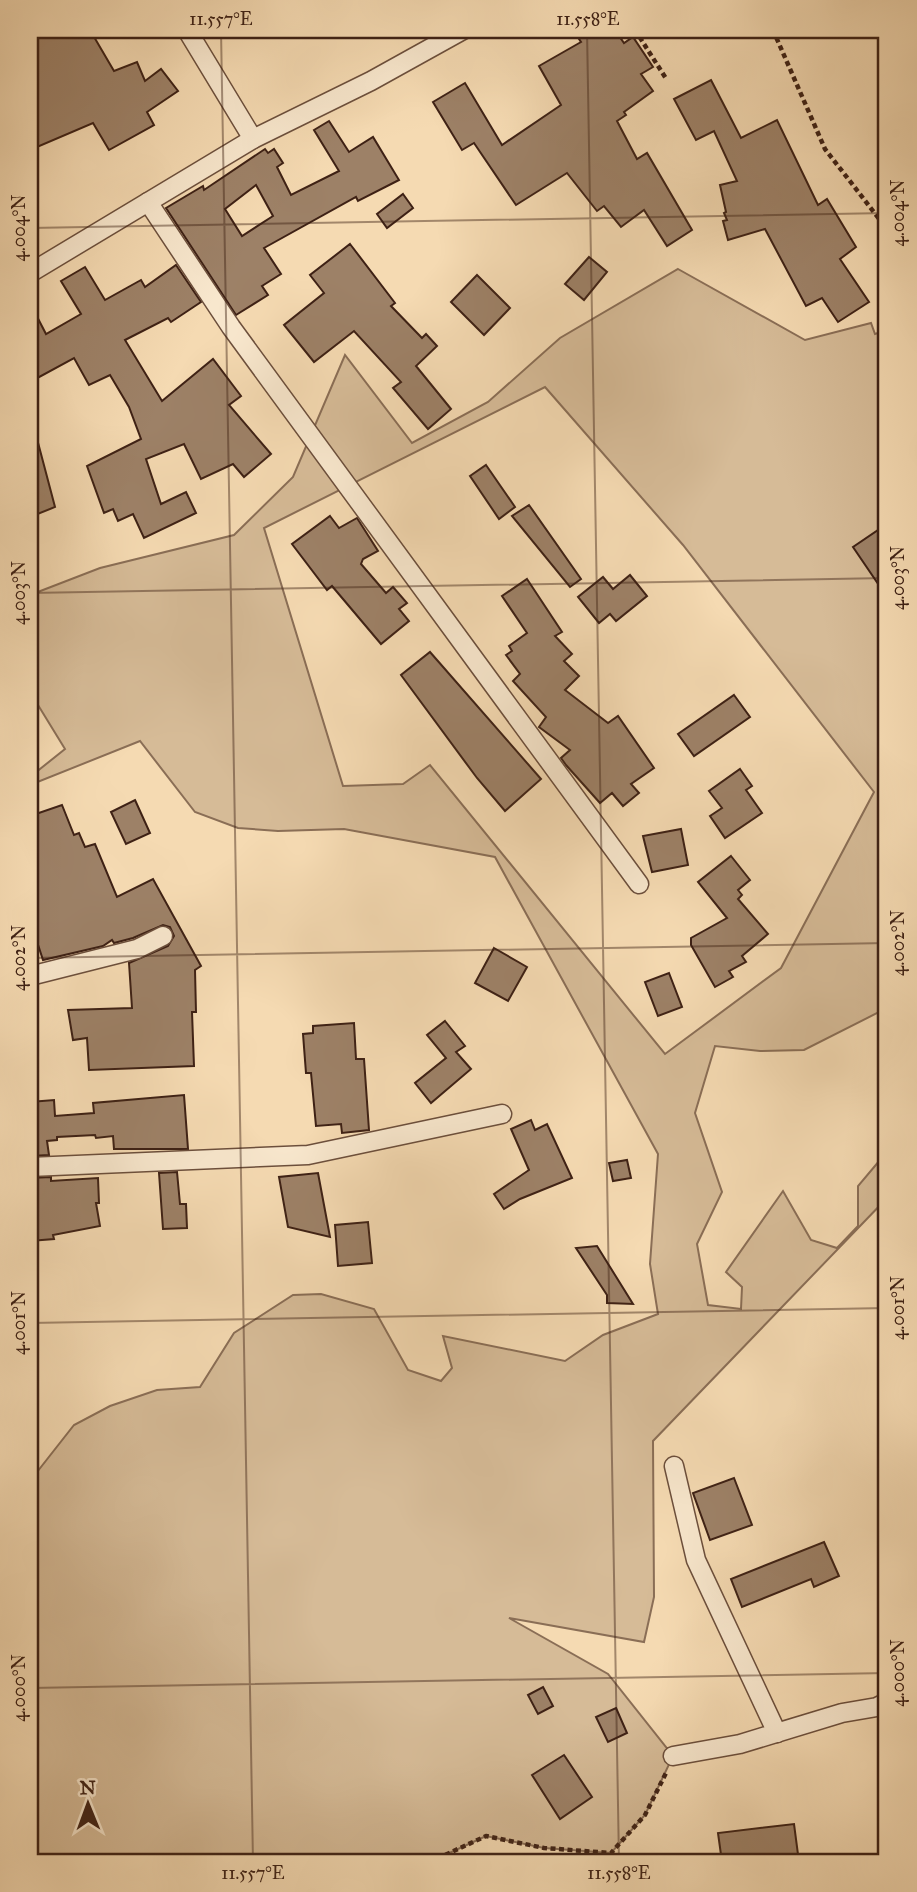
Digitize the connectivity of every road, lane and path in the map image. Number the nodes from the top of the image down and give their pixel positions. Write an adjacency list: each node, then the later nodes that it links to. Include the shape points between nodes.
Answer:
1 (187, 30): 6 (street)
2 (463, 30): 6 (street)
3 (635, 30): 5 (path)
4 (773, 30): 8 (path, via 825,149)
5 (667, 80)
6 (253, 139): 7 (street)
7 (148, 202): 9 (street); 10 (street, via 239,338)
8 (887, 229)
9 (30, 273)
10 (639, 884)
11 (163, 936): 12 (street, via 138,949)
12 (30, 976)
13 (502, 1114): 14 (street, via 308,1155)
14 (30, 1167)
15 (674, 1466): 17 (street, via 696,1560)
16 (887, 1702): 17 (street)
17 (776, 1733): 18 (street)
18 (673, 1756): 19 (path, via 645,1815 611,1853 544,1849 486,1836)
19 (430, 1862)

